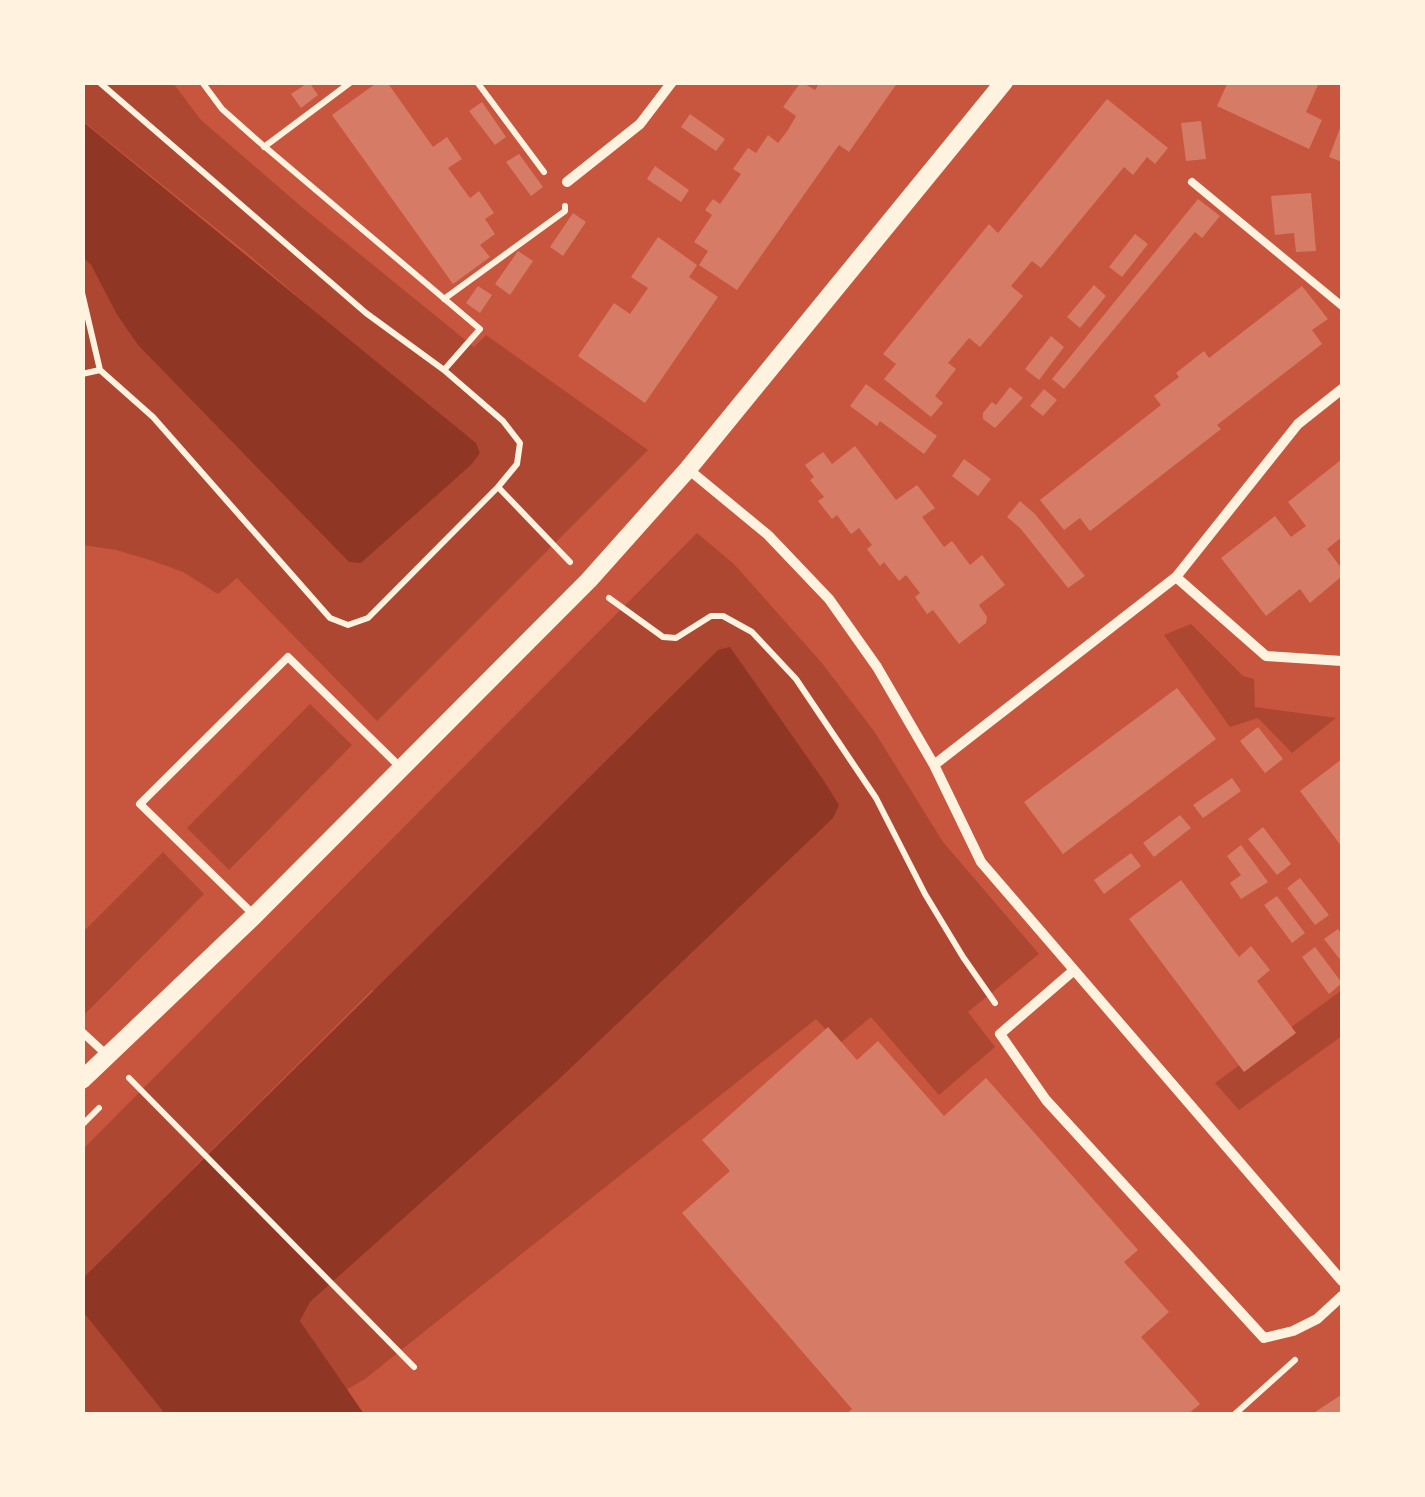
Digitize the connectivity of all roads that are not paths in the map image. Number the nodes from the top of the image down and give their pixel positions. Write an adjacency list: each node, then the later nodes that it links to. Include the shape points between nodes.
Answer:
1 (672, 82): 4 (street, via 640,124)
2 (1004, 82): 7 (street)
3 (1192, 182): 5 (lane)
4 (562, 185)
5 (1342, 306)
6 (1342, 389): 8 (street, via 1298,424)
7 (688, 469): 10 (street, via 804,570 855,634); 11 (street)
8 (1176, 577): 9 (street, via 1266,656); 10 (street)
9 (1342, 660)
10 (934, 764): 13 (street, via 981,862)
11 (401, 768): 12 (street); 12 (lane, via 288,657 140,804)
12 (254, 916): 15 (street)
13 (1072, 971): 17 (street); 18 (street, via 1000,1034 1046,1100 1264,1338 1317,1319)
14 (82, 1032): 15 (lane)
15 (108, 1056): 16 (street)
16 (82, 1080)
17 (1342, 1281)
18 (1342, 1296)

